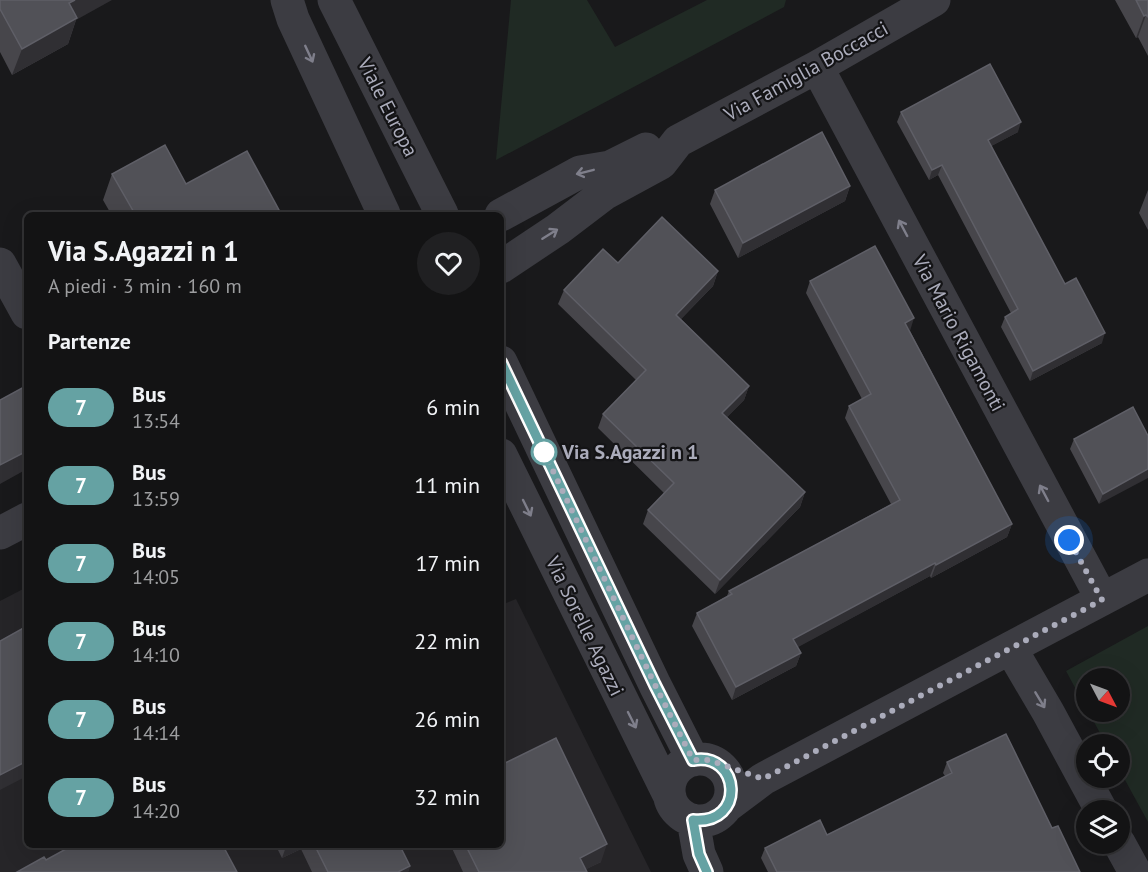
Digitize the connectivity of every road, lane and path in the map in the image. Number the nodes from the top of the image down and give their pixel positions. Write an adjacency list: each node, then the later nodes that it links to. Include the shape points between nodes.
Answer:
1 (287, 0): 6 (street, one-way to 6)
2 (334, 0): 7 (street, Viale Europa)
3 (934, 0): 4 (street, Via Famiglia Boccacci)
4 (817, 66): 5 (street, Via Famiglia Boccacci); 17 (street, Via Mario Rigamonti, one-way to 4)
5 (678, 141): 8 (street, Via Famiglia Boccacci, one-way to 8, via 662,141 610,167 580,172); 10 (street, Via Famiglia Boccacci, one-way to 5, via 604,194 661,163)
6 (383, 212)
7 (441, 212)
8 (504, 213)
9 (0, 264): 11 (street)
10 (504, 265)
11 (24, 308)
12 (504, 368): 19 (street, Via Sorelle Agazzi, via 649,674)
13 (504, 461): 21 (street, Via Sorelle Agazzi, one-way to 21)
14 (24, 521): 15 (street)
15 (0, 533)
16 (1148, 575): 17 (street)
17 (1102, 600): 18 (street)
18 (1011, 649): 20 (street); 22 (street, one-way to 22)
19 (703, 761): 20 (street); 21 (street, via 685,763 675,773 669,787); 23 (street, via 723,769 730,781)
20 (763, 779): 23 (street)
21 (670, 797): 24 (street, via 680,813)
22 (1096, 800)
23 (727, 806): 24 (street, via 712,819)
24 (693, 820): 26 (street, via 699,854)
25 (1125, 854): 27 (street)
26 (707, 872)
27 (1134, 872)

